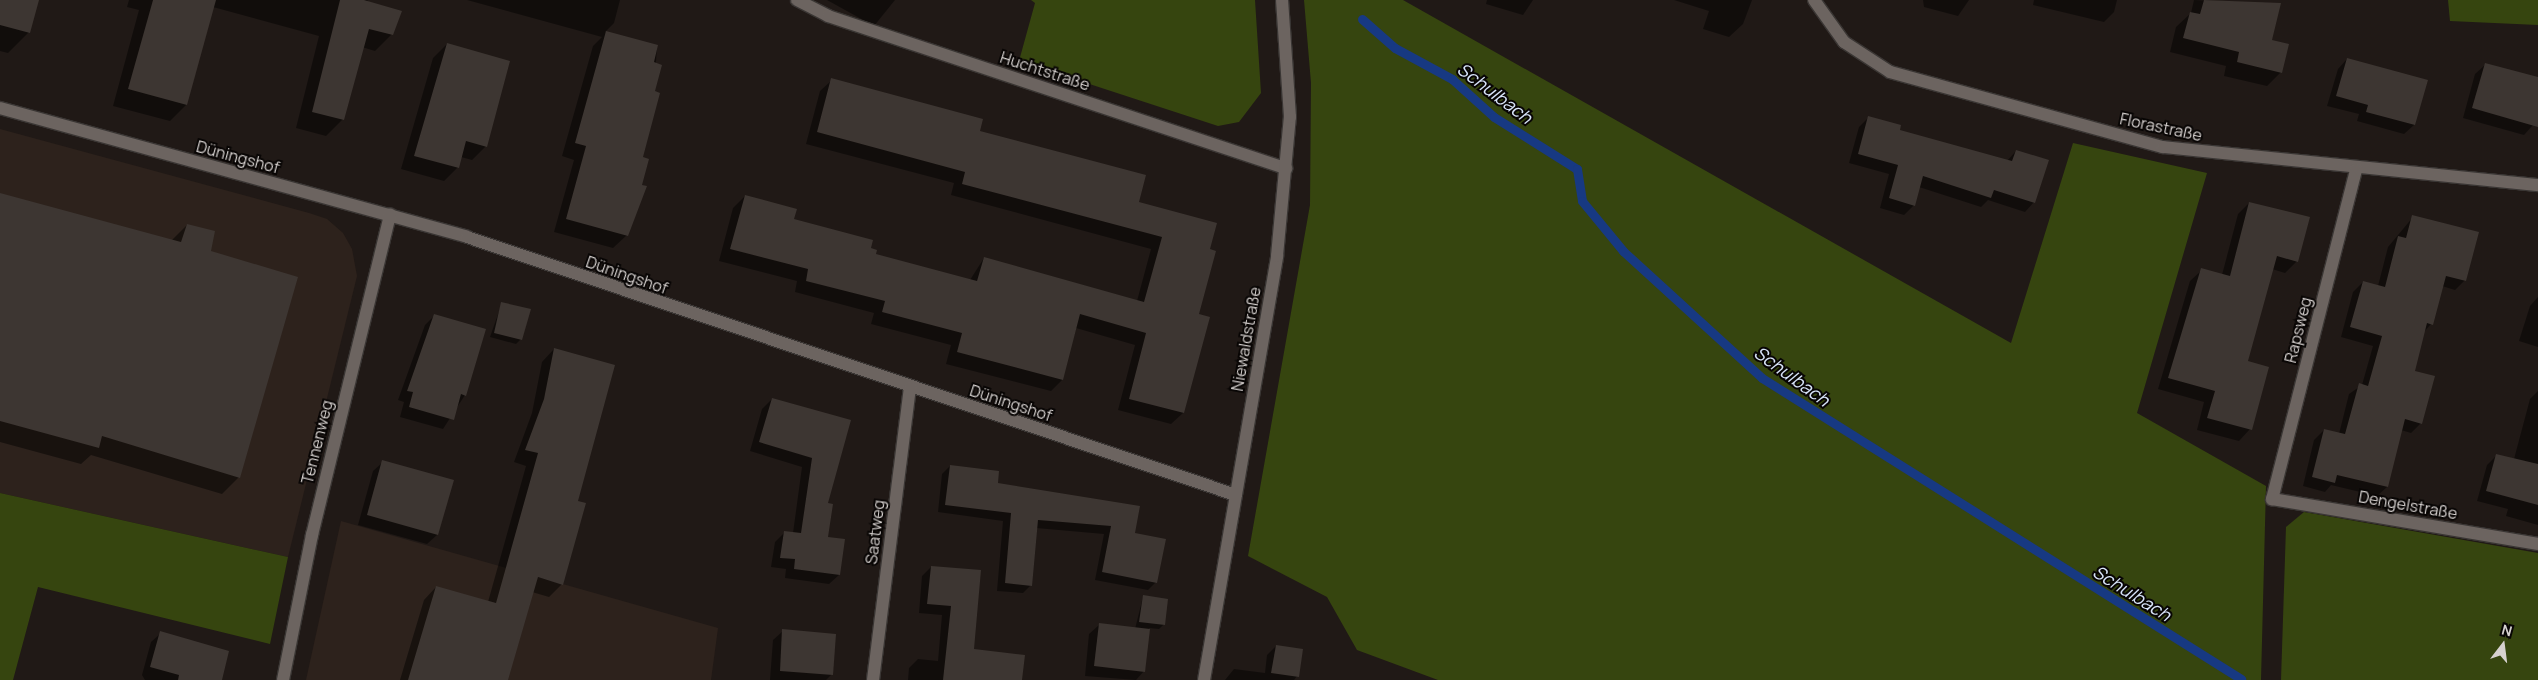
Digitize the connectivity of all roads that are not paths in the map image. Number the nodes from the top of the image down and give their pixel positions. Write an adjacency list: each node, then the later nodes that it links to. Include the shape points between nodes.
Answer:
1 (797, 0): 5 (street, Huchtstraße, via 828,16)
2 (1282, 0): 5 (street, Niewaldstraße, via 1289,72)
3 (1814, 0): 6 (street, Florastraße, via 1844,42 1890,72 2163,147)
4 (0, 108): 8 (street, Düningshof)
5 (1286, 168): 10 (street, Niewaldstraße, via 1277,256)
6 (2356, 170): 7 (street, Florastraße); 11 (street, Rapsweg)
7 (2538, 186)
8 (390, 214): 9 (street, Düningshof); 13 (street, Tennenweg, via 312,535)
9 (910, 387): 10 (street, Düningshof); 14 (street, Saatweg)
10 (1236, 495): 15 (street, Niewaldstraße)
11 (2272, 499): 12 (street, Dengelstraße)
12 (2538, 544)
13 (283, 680)
14 (872, 680)
15 (1204, 680)

